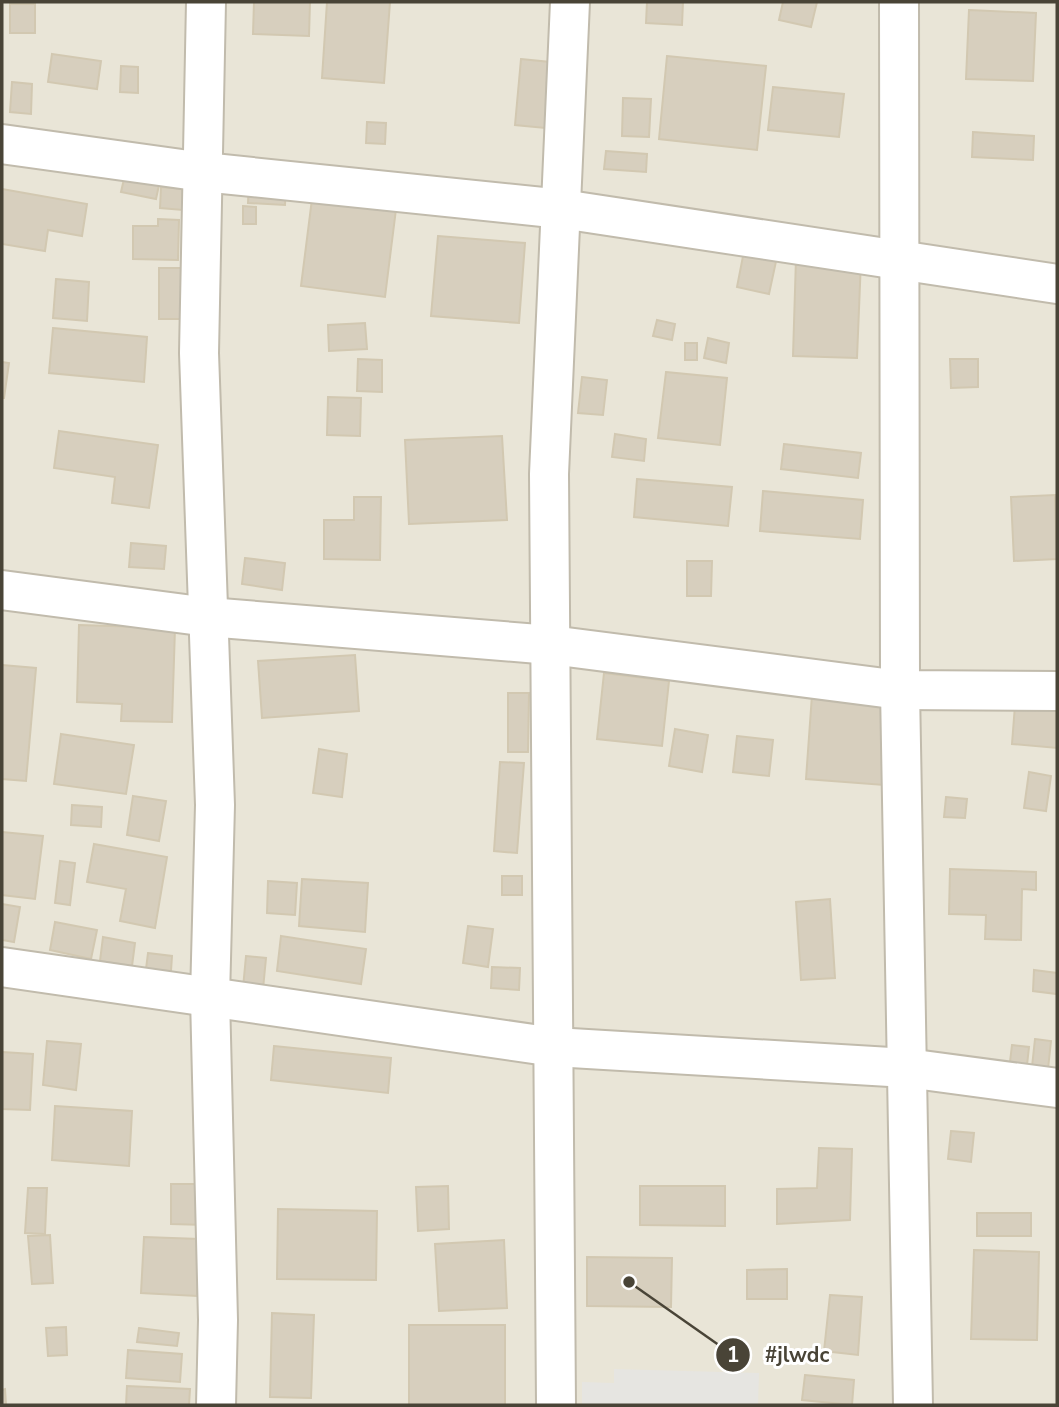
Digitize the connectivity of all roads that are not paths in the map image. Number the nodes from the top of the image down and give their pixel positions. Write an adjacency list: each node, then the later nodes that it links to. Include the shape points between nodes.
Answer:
1 (206, 2): 5 (street)
2 (570, 2): 6 (street)
3 (899, 2): 7 (street)
4 (2, 144): 5 (street)
5 (202, 172): 6 (street); 10 (street, via 200,353)
6 (562, 209): 7 (street); 11 (street, via 549,474)
7 (900, 259): 8 (street); 12 (street)
8 (1057, 284)
9 (2, 590): 10 (street)
10 (208, 617): 11 (street); 15 (street, via 215,805)
11 (551, 645): 12 (street); 16 (street)
12 (901, 690): 13 (street); 17 (street)
13 (1057, 691)
14 (2, 967): 15 (street)
15 (210, 997): 16 (street); 19 (street)
16 (554, 1047): 17 (street); 20 (street)
17 (907, 1068): 18 (street); 21 (street)
18 (1057, 1088)
19 (216, 1405)
20 (556, 1405)
21 (913, 1405)

